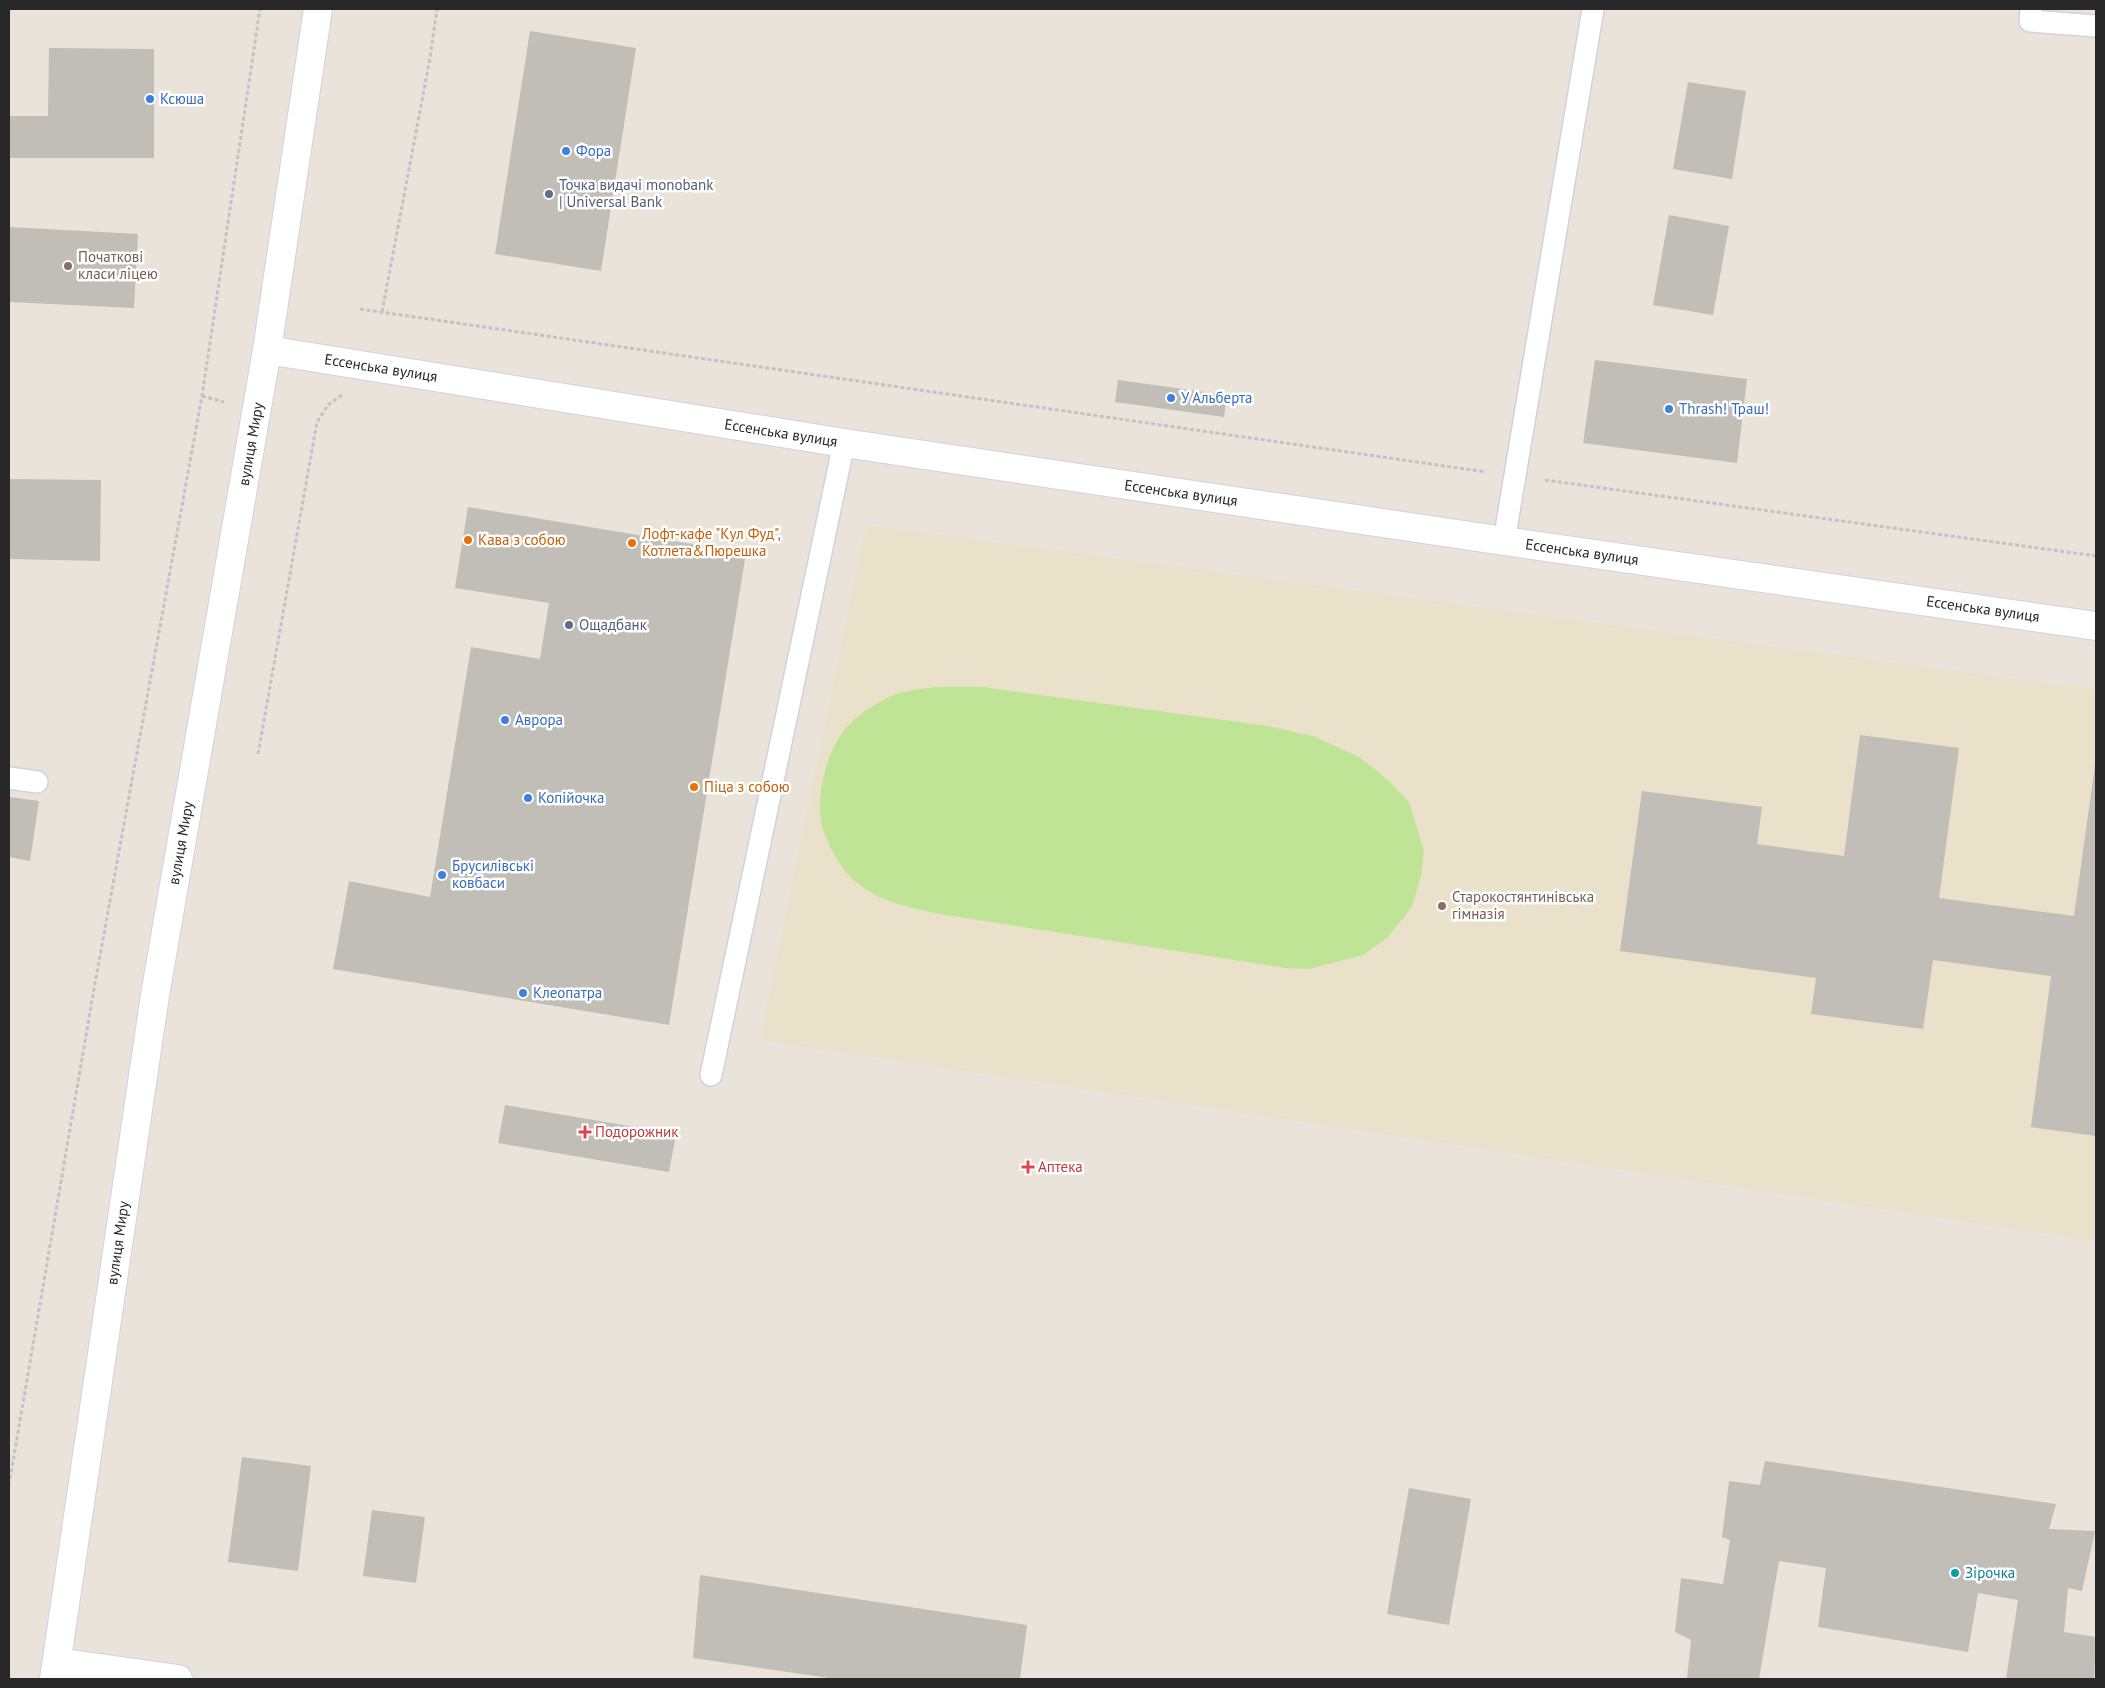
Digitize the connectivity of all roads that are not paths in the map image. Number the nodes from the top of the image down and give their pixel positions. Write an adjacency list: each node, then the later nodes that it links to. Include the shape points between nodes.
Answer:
1 (318, 9): 5 (street, вулиця Миру)
2 (1593, 9): 7 (lane)
3 (2031, 9): 4 (lane, via 2030,21)
4 (2096, 26)
5 (268, 350): 6 (street, Ессенська вулиця); 12 (street, вулиця Миру, via 155,995)
6 (844, 443): 7 (street, Ессенська вулиця); 11 (lane)
7 (1504, 542): 8 (street, Ессенська вулиця)
8 (2096, 626)
9 (9, 778): 10 (lane)
10 (37, 782)
11 (711, 1075)
12 (56, 1671): 13 (street)
13 (178, 1679)

